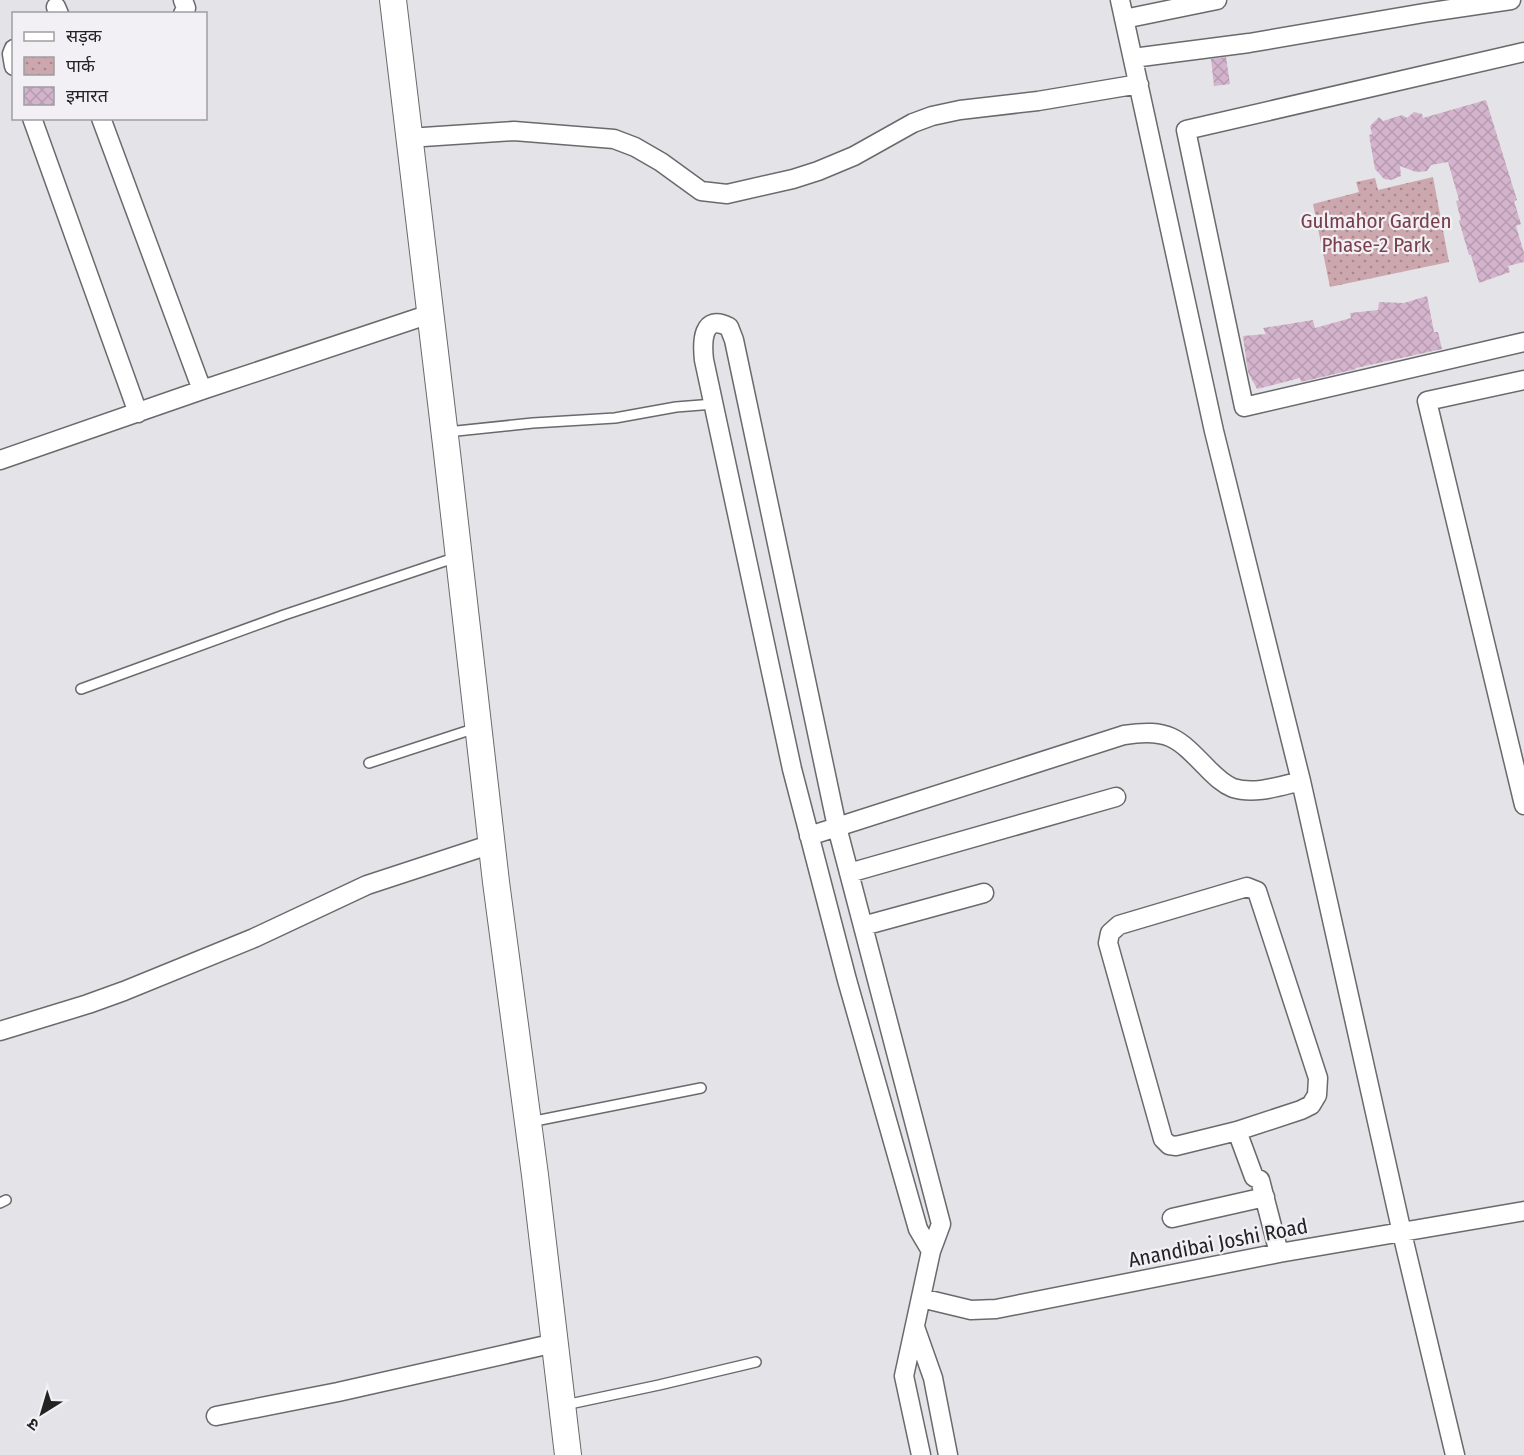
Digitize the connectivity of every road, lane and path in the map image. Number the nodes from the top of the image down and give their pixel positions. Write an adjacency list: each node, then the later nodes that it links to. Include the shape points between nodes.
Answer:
1 (393, 0): 11 (street)
2 (1120, 0): 5 (street)
3 (1217, 0): 5 (street)
4 (1511, 0): 7 (street)
5 (1124, 19): 7 (street)
6 (1524, 52): 13 (street, via 1186,130 1244,407)
7 (1133, 58): 8 (street)
8 (1139, 84): 11 (street, via 932,116 818,171 727,194 700,191 652,157 614,139 514,131); 27 (street, via 1214,431)
9 (33, 120): 17 (street)
10 (102, 120): 15 (street)
11 (408, 138): 12 (street)
12 (430, 314): 15 (street); 18 (street)
13 (1524, 342)
14 (1524, 380): 25 (street, via 1427,401)
15 (202, 390): 17 (street)
16 (714, 404): 18 (lane, via 615,418); 21 (street, via 702,345 707,327 722,323 729,327 734,340); 22 (street)
17 (138, 413): 19 (street)
18 (445, 432): 20 (street)
19 (0, 459)
20 (459, 556): 23 (lane); 24 (street)
21 (793, 618): 22 (street); 30 (street)
22 (761, 623): 31 (street)
23 (81, 689)
24 (478, 727): 26 (lane); 32 (street)
25 (1516, 731): 29 (street)
26 (369, 763)
27 (1301, 782): 30 (street, via 1246,790 1232,787 1217,778 1185,745 1165,734 1142,732); 43 (street)
28 (1116, 797): 33 (street)
29 (1524, 805)
30 (837, 827): 31 (street); 33 (street)
31 (809, 836): 44 (street, via 918,1230)
32 (492, 844): 36 (street, via 367,885 254,938 116,994); 38 (street)
33 (849, 873): 35 (street)
34 (984, 893): 35 (street)
35 (863, 926): 44 (street, via 941,1224)
36 (0, 1031)
37 (701, 1088): 38 (lane)
38 (528, 1123): 48 (street)
39 (1243, 1129): 39 (street, via 1176,1146 1163,1139 1108,943 1110,933 1119,925 1247,887 1257,891 1318,1078 1317,1095 1311,1105); 40 (street)
40 (1261, 1182): 42 (street); 45 (street)
41 (1524, 1211): 43 (street, Anandibai Joshi Road)
42 (1172, 1218)
43 (1402, 1233): 45 (street, Anandibai Joshi Road); 55 (street)
44 (931, 1251): 46 (street)
45 (1279, 1253): 46 (street, Anandibai Joshi Road, via 996,1309 970,1310)
46 (921, 1298): 47 (street)
47 (915, 1327): 53 (street, via 904,1376); 54 (street, via 933,1378)
48 (555, 1343): 50 (street); 51 (street)
49 (756, 1362): 50 (lane)
50 (562, 1405): 52 (street)
51 (216, 1416)
52 (568, 1455)
53 (921, 1455)
54 (948, 1455)
55 (1455, 1455)

